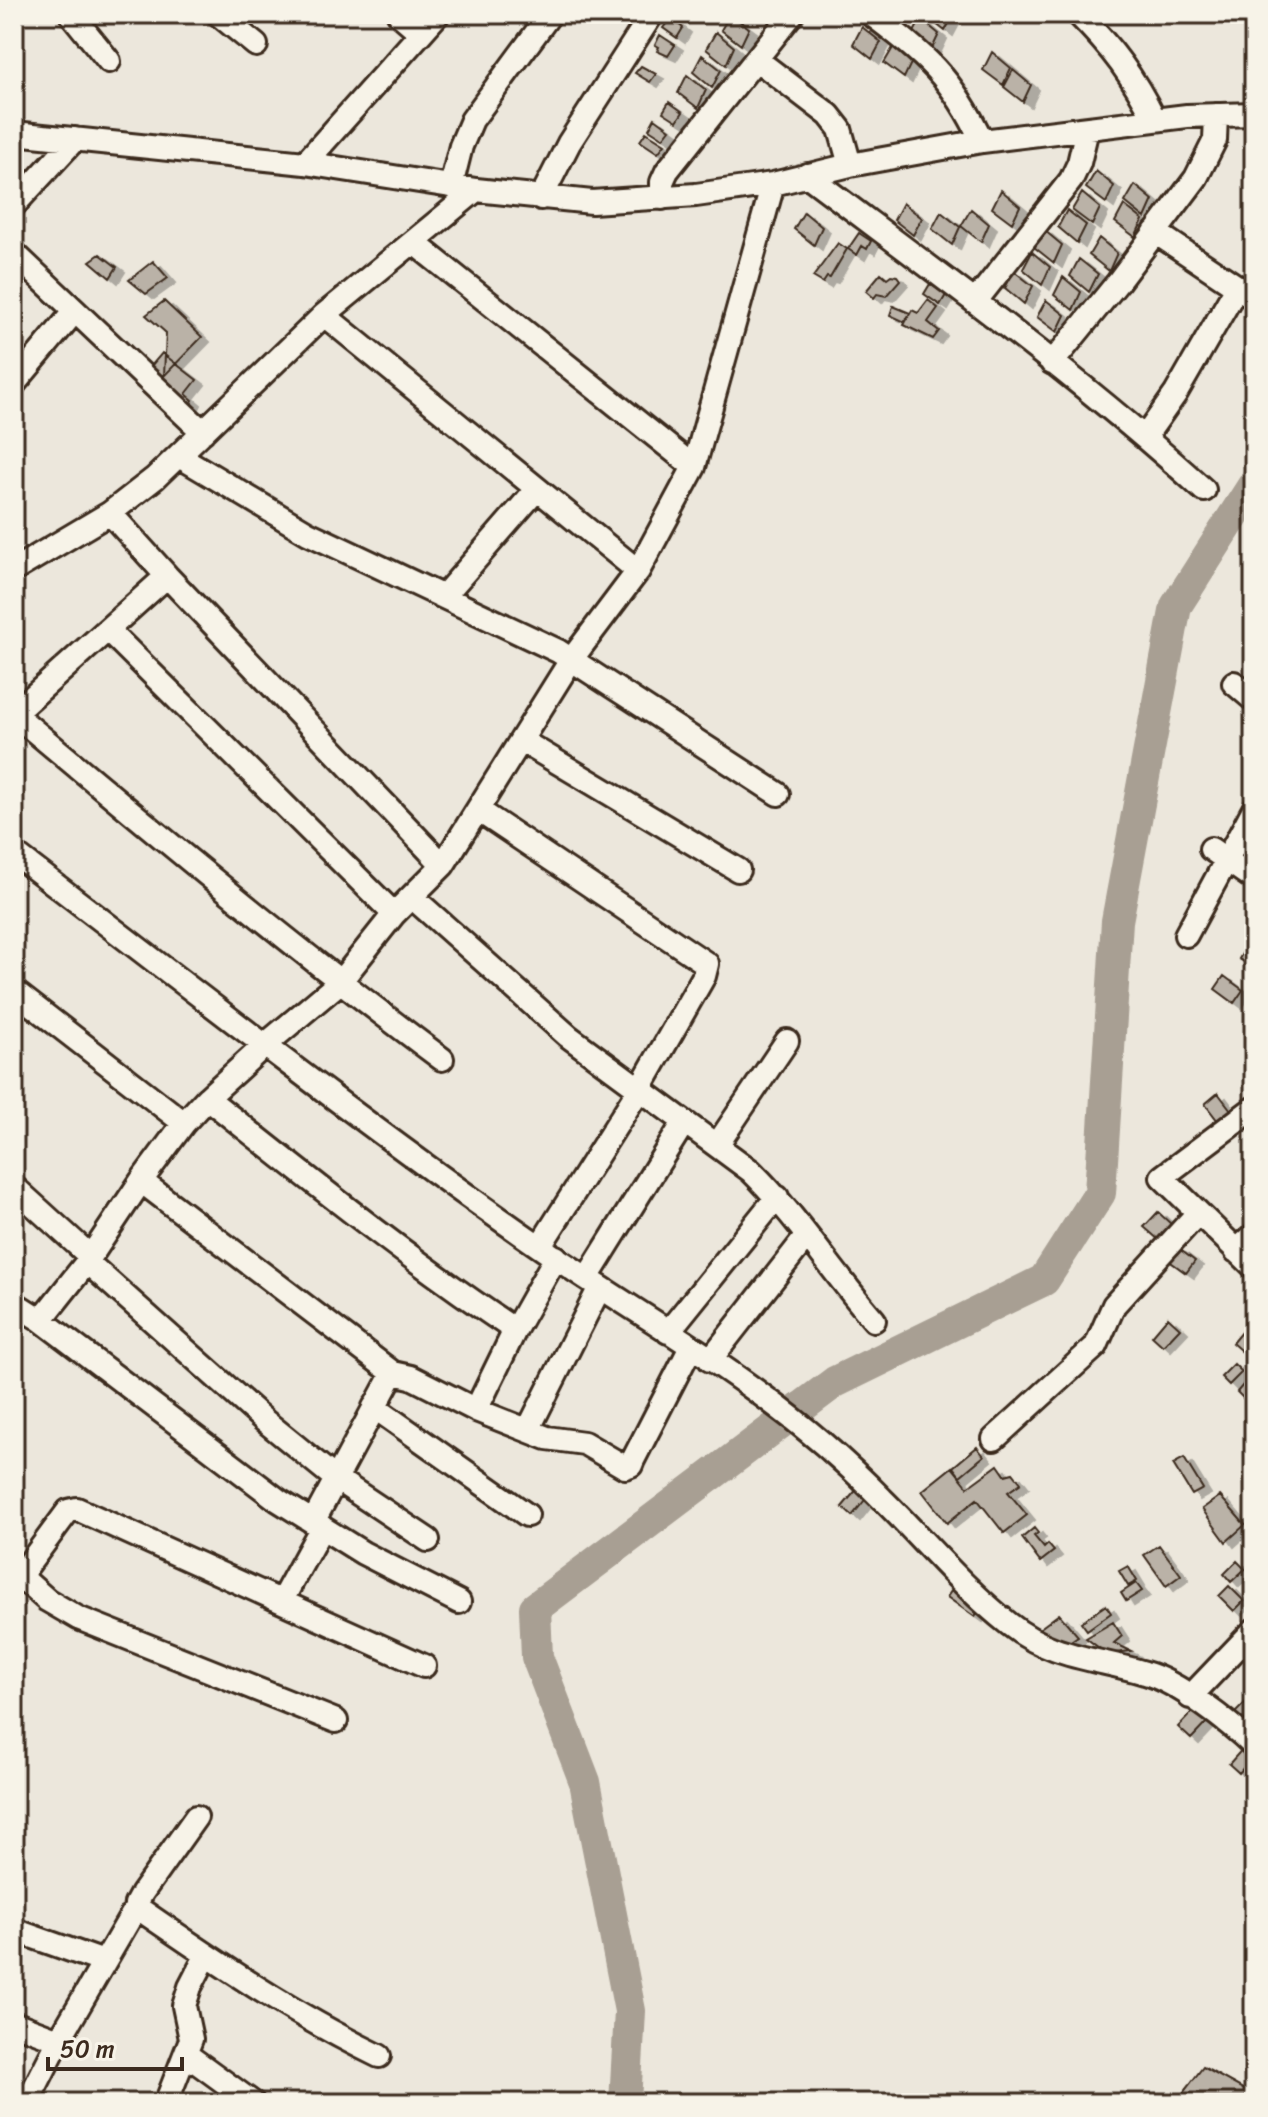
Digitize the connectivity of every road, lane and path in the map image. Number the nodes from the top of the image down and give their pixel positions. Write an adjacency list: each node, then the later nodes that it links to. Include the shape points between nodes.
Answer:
1 (71, 14): 13 (street)
2 (218, 14): 11 (street)
3 (399, 14): 10 (street)
4 (438, 14): 10 (street)
5 (550, 14): 25 (street, via 472,120)
6 (652, 14): 27 (street, via 569,143)
7 (792, 14): 12 (street)
8 (871, 14): 20 (street, via 949,82)
9 (1078, 14): 16 (street, via 1134,78)
10 (421, 33): 21 (street)
11 (256, 45)
12 (757, 60): 22 (street, via 829,115 840,129); 28 (street, via 667,171)
13 (109, 61)
14 (1254, 114): 15 (street)
15 (1216, 115): 16 (street); 30 (street, via 1215,140 1196,178)
16 (1155, 120): 17 (street)
17 (1087, 129): 20 (street); 34 (street, via 1071,180)
18 (14, 133): 19 (street)
19 (75, 139): 21 (street); 29 (street)
20 (982, 141): 22 (street)
21 (305, 163): 25 (street)
22 (850, 165): 23 (street)
23 (807, 175): 24 (street); 34 (street)
24 (773, 184): 28 (street); 42 (street)
25 (451, 186): 26 (street)
26 (476, 190): 27 (street); 31 (street)
27 (541, 198): 28 (street)
28 (662, 198)
29 (14, 205)
30 (1155, 232): 33 (street); 37 (street)
31 (413, 242): 36 (street); 42 (street)
32 (14, 253): 35 (street)
33 (1245, 292): 40 (street)
34 (975, 302): 37 (street)
35 (74, 312): 38 (street); 39 (street)
36 (324, 315): 39 (street); 43 (street)
37 (1052, 363): 40 (street)
38 (14, 384)
39 (203, 432): 41 (street)
40 (1145, 437): 44 (street)
41 (179, 456): 45 (street); 49 (street, via 308,533)
42 (694, 467): 47 (street)
43 (537, 489): 47 (street); 49 (street)
44 (1204, 490)
45 (110, 513): 46 (street); 48 (street)
46 (14, 570)
47 (638, 571): 51 (street)
48 (167, 576): 50 (street); 60 (street)
49 (443, 597): 51 (street)
50 (108, 630): 64 (street); 66 (street, via 19,709 19,718)
51 (571, 660): 54 (street); 55 (street)
52 (1234, 683): 53 (street)
53 (1254, 700)
54 (522, 741): 57 (street); 61 (street)
55 (778, 794)
56 (1254, 809): 59 (street)
57 (478, 810): 60 (street); 71 (street, via 707,964)
58 (14, 853): 69 (street)
59 (1219, 854): 62 (street); 65 (street)
60 (443, 865): 63 (street)
61 (738, 870)
62 (1254, 879)
63 (412, 897): 64 (street); 71 (street, via 568,1036)
64 (394, 914): 66 (street)
65 (1186, 935)
66 (340, 982): 69 (street); 70 (street)
67 (14, 991): 74 (street)
68 (787, 1041): 76 (street)
69 (265, 1045): 72 (street); 84 (street)
70 (442, 1059)
71 (640, 1088): 75 (street); 84 (street)
72 (207, 1098): 74 (street); 91 (street, via 367,1225)
73 (1254, 1108): 80 (street, via 1162,1177)
74 (184, 1123): 77 (street)
75 (683, 1124): 76 (street); 87 (street)
76 (717, 1145): 79 (street)
77 (141, 1181): 85 (street); 95 (street)
78 (14, 1187): 85 (street)
79 (777, 1197): 82 (street); 92 (street)
80 (1197, 1214): 83 (street); 99 (street, via 1114,1305 1096,1346)
81 (1254, 1235): 83 (street)
82 (806, 1237): 90 (street); 94 (street)
83 (1236, 1251): 86 (street)
84 (548, 1252): 87 (street); 91 (street)
85 (89, 1260): 89 (street); 100 (street, via 240,1401)
86 (1254, 1267)
87 (594, 1282): 92 (street); 98 (street)
88 (16, 1308): 89 (street)
89 (41, 1320): 102 (street)
90 (874, 1320)
91 (515, 1330): 97 (street)
92 (668, 1332): 93 (street)
93 (691, 1347): 94 (street); 98 (street, via 631,1465 625,1467 584,1443)
94 (710, 1360): 109 (street, via 833,1451 952,1572 1027,1638 1049,1650 1149,1673)
95 (393, 1373): 96 (street); 97 (street)
96 (374, 1407): 100 (street); 101 (street)
97 (476, 1410): 98 (street)
98 (528, 1430)
99 (994, 1439)
100 (335, 1478): 102 (street); 103 (street)
101 (527, 1515)
102 (317, 1524): 105 (street); 106 (street)
103 (428, 1540)
104 (18, 1574): 105 (street, via 68,1511 77,1509); 110 (street, via 78,1618)
105 (282, 1600): 108 (street)
106 (459, 1602)
107 (1254, 1630): 109 (street)
108 (424, 1666)
109 (1190, 1697): 111 (street)
110 (336, 1721)
111 (1254, 1746)
112 (196, 1817): 113 (street)
113 (137, 1906): 115 (street); 116 (street)
114 (14, 1930): 116 (street)
115 (206, 1956): 119 (street, via 184,2006 191,2039); 120 (street)
116 (104, 1962): 118 (street)
117 (14, 2023): 118 (street)
118 (59, 2040): 121 (street)
119 (187, 2055): 122 (street); 123 (street)
120 (379, 2056)
121 (31, 2095)
122 (166, 2103)
123 (253, 2103)

